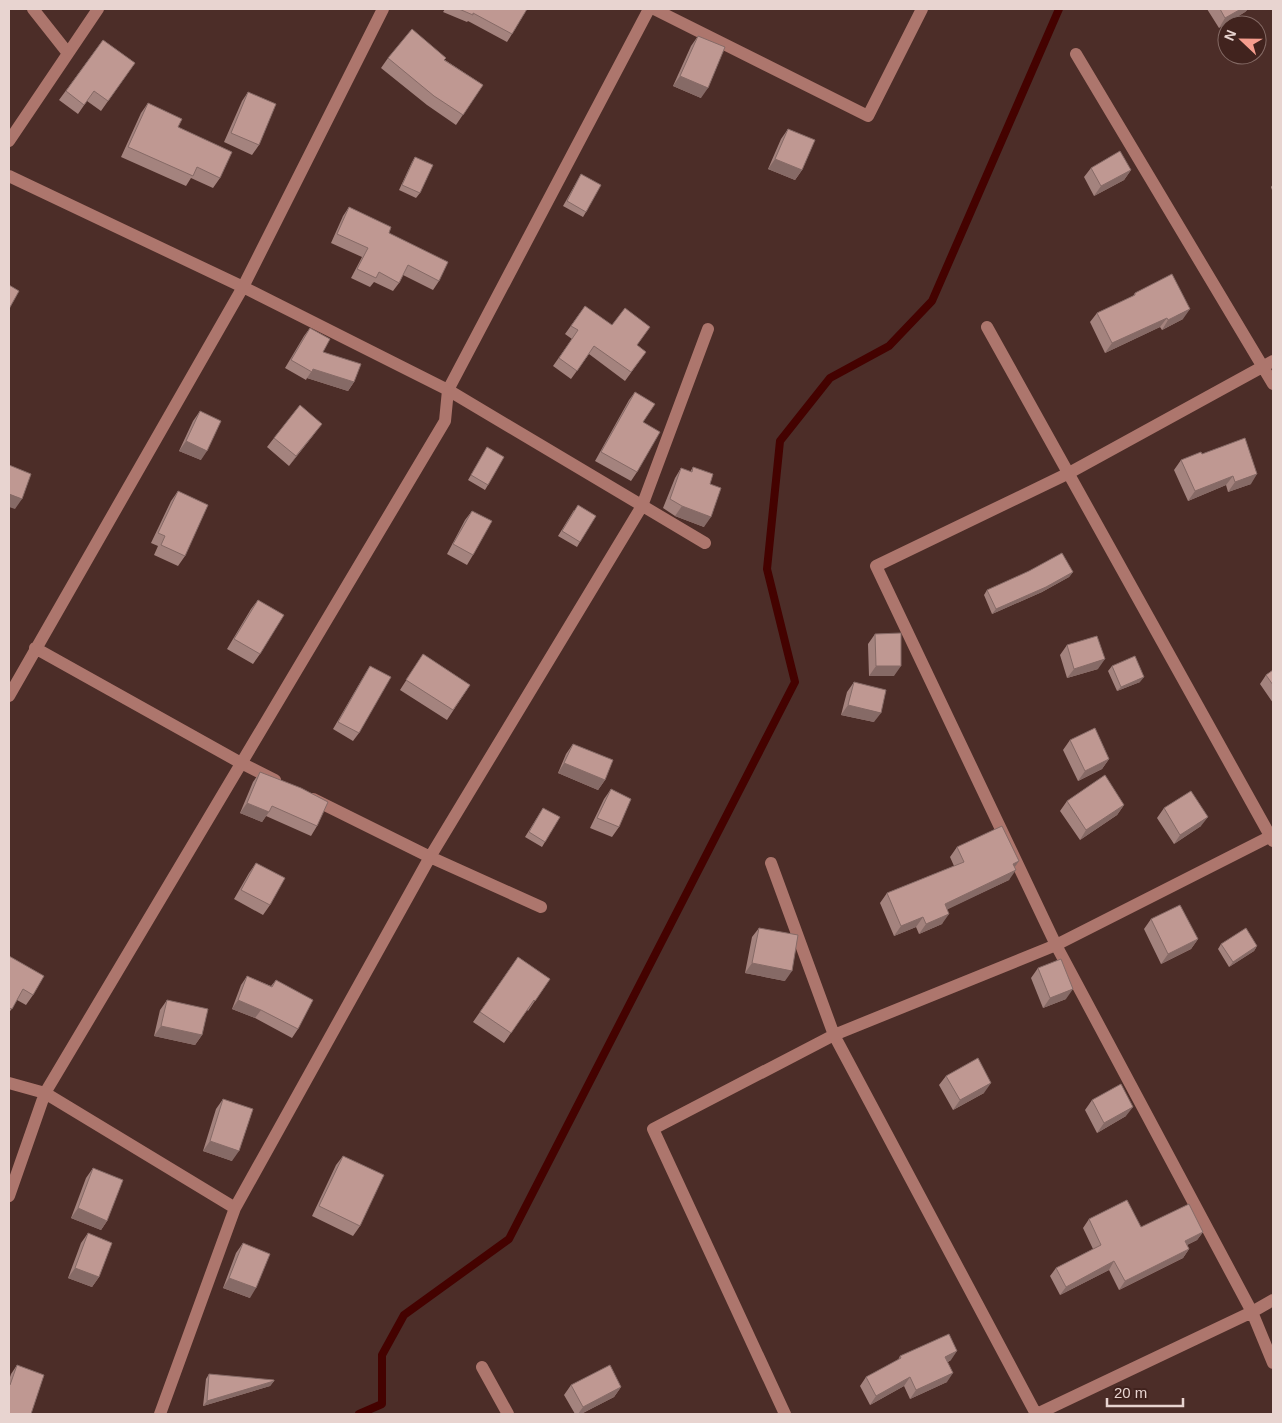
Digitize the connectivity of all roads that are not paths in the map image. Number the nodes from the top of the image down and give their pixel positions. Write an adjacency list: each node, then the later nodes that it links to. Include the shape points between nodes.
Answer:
1 (32, 9): 7 (street)
2 (98, 9): 7 (street)
3 (383, 9): 11 (street)
4 (649, 9): 16 (street)
5 (654, 9): 6 (street, via 868,116)
6 (922, 9)
7 (67, 52): 9 (street)
8 (1076, 54): 14 (street)
9 (9, 141)
10 (9, 176): 11 (street)
11 (243, 287): 16 (street); 20 (street)
12 (988, 327): 17 (street)
13 (708, 329): 18 (street)
14 (1268, 364): 15 (street); 17 (street)
15 (1273, 384)
16 (448, 390): 18 (street); 22 (street, via 445,421)
17 (1069, 473): 25 (street); 29 (street, via 876,566)
18 (642, 506): 19 (street); 26 (street)
19 (705, 543)
20 (36, 648): 21 (street); 22 (street)
21 (9, 696)
22 (242, 763): 23 (street); 32 (street)
23 (284, 784)
24 (302, 793): 26 (street)
25 (1273, 838): 29 (street)
26 (430, 857): 28 (street); 34 (street)
27 (771, 863): 30 (street)
28 (541, 907)
29 (1056, 945): 30 (street); 36 (street)
30 (834, 1035): 41 (street, via 652,1129); 42 (street)
31 (9, 1083): 32 (street)
32 (45, 1093): 33 (street); 34 (street)
33 (9, 1196)
34 (235, 1208): 39 (street)
35 (1273, 1300): 36 (street)
36 (1252, 1312): 37 (street); 42 (street)
37 (1273, 1362)
38 (482, 1367): 40 (street)
39 (160, 1414)
40 (508, 1414)
41 (785, 1414)
42 (1037, 1414)

